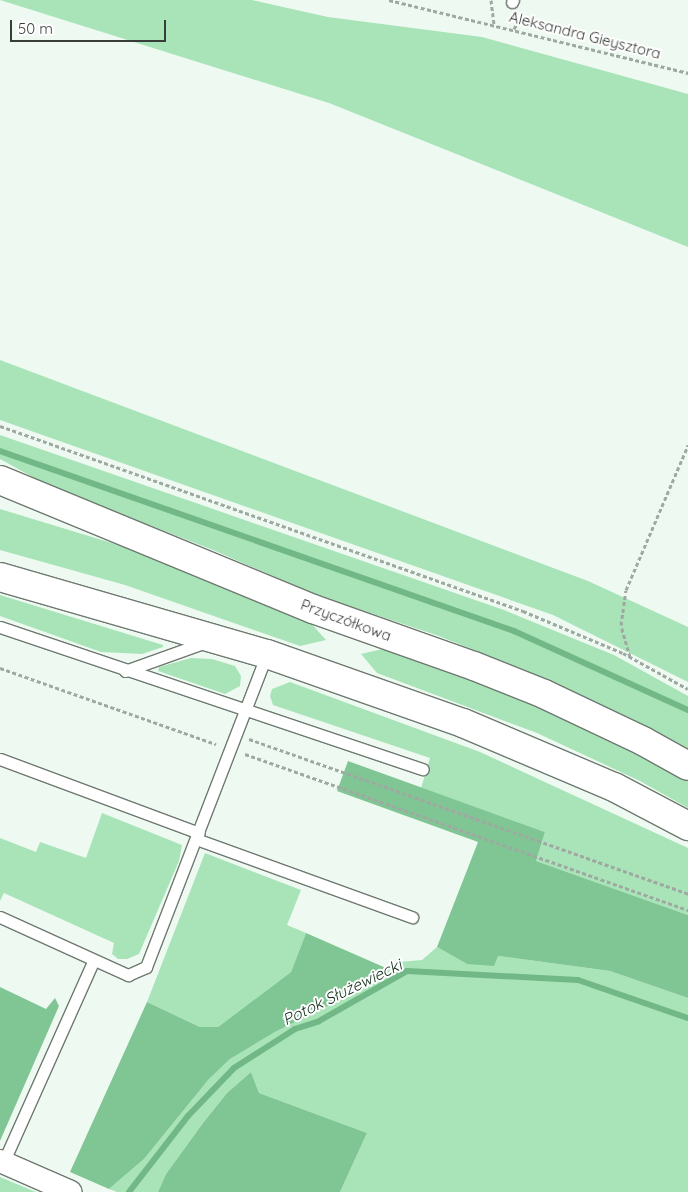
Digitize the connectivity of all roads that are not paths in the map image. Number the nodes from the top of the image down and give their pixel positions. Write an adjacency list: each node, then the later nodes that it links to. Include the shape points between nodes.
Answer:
1 (0, 480): 9 (main road, Przyczółkowa, via 313,609 544,694)
2 (0, 577): 4 (main road)
3 (0, 627): 6 (lane)
4 (215, 638): 5 (main road); 6 (lane)
5 (267, 654): 7 (lane); 11 (main road, via 524,748 614,787)
6 (125, 671): 7 (lane)
7 (246, 710): 10 (lane); 12 (lane)
8 (0, 759): 12 (lane)
9 (688, 766)
10 (423, 769)
11 (688, 826)
12 (198, 836): 14 (lane); 15 (lane, via 146,966 128,975)
13 (0, 917): 15 (lane)
14 (412, 917)
15 (94, 960): 16 (lane)
16 (1, 1162): 17 (street)
17 (71, 1192)

